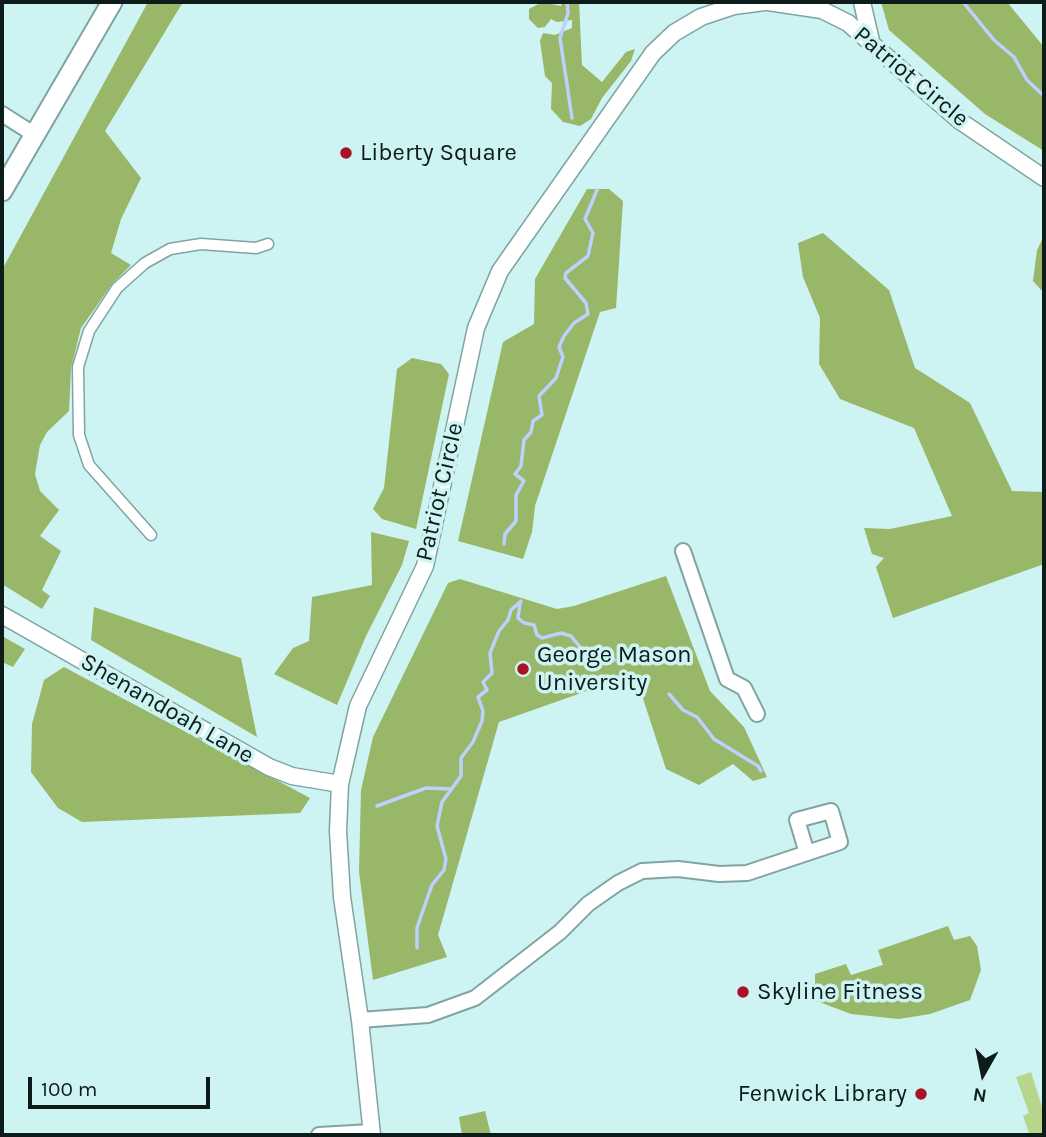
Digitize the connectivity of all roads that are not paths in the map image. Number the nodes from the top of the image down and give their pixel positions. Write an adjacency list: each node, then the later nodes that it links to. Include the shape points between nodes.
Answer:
1 (112, 2): 8 (main road)
2 (766, 2): 4 (street, Patriot Circle); 16 (street, Patriot Circle, via 701,17 653,53 493,285 476,328 425,566 358,706)
3 (862, 2): 6 (street)
4 (799, 3): 5 (street, Patriot Circle)
5 (826, 6): 6 (street, Patriot Circle)
6 (871, 41): 9 (street, Patriot Circle, via 960,121)
7 (2, 114): 8 (street)
8 (35, 135): 10 (main road)
9 (1044, 178)
10 (2, 191)
11 (268, 244): 12 (street, via 170,249 145,263 117,288 89,331 78,367 79,435 89,465)
12 (151, 535)
13 (683, 551): 15 (street, via 727,678 744,688)
14 (2, 615): 16 (street, Shenandoah Lane, via 269,767)
15 (757, 715)
16 (340, 784): 18 (street, Patriot Circle, via 342,897)
17 (807, 853): 18 (street, via 747,873 642,871 589,904 487,990 453,1008 428,1015)
18 (360, 1020): 19 (street, Patriot Circle)
19 (371, 1134): 20 (street)
20 (319, 1135)

